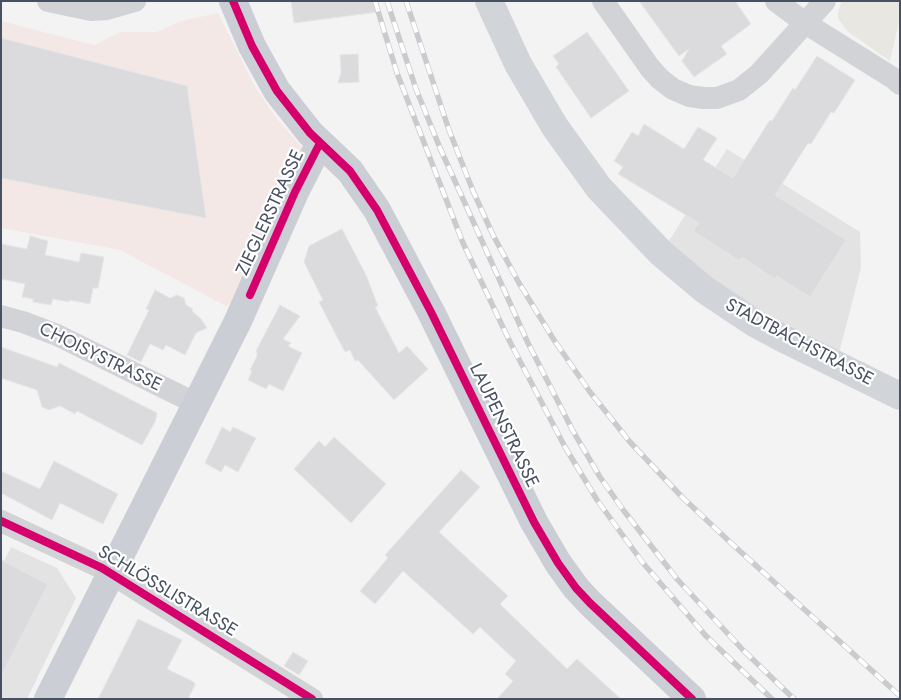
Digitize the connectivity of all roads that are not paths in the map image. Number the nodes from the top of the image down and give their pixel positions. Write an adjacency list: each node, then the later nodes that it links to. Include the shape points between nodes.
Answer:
1 (48, 1): 2 (street, via 92,10)
2 (135, 1)
3 (233, 1): 10 (main road, LAUPENSTRASSE, via 263,69 287,105)
4 (489, 1): 12 (main road, STADTBACHSTRASSE, via 518,64 555,127 599,188 642,236 689,278 730,308 782,338)
5 (603, 1): 8 (street, via 650,68 667,84 689,96 711,98 739,90 759,74)
6 (776, 1): 8 (street)
7 (824, 1): 8 (street)
8 (805, 23): 9 (street)
9 (900, 84)
10 (320, 143): 13 (main road, ZIEGLERSTRASSE); 18 (main road, LAUPENSTRASSE, via 350,171 377,210 534,522 558,563 590,603)
11 (1, 316): 13 (street, CHOISYSTRASSE, via 57,335)
12 (900, 396)
13 (197, 404): 15 (main road, ZIEGLERSTRASSE)
14 (11, 525): 15 (street, SCHLÖSSLISTRASSE)
15 (112, 574): 16 (main road, ZIEGLERSTRASSE); 17 (street, SCHLÖSSLISTRASSE)
16 (48, 699)
17 (312, 699)
18 (692, 699)

